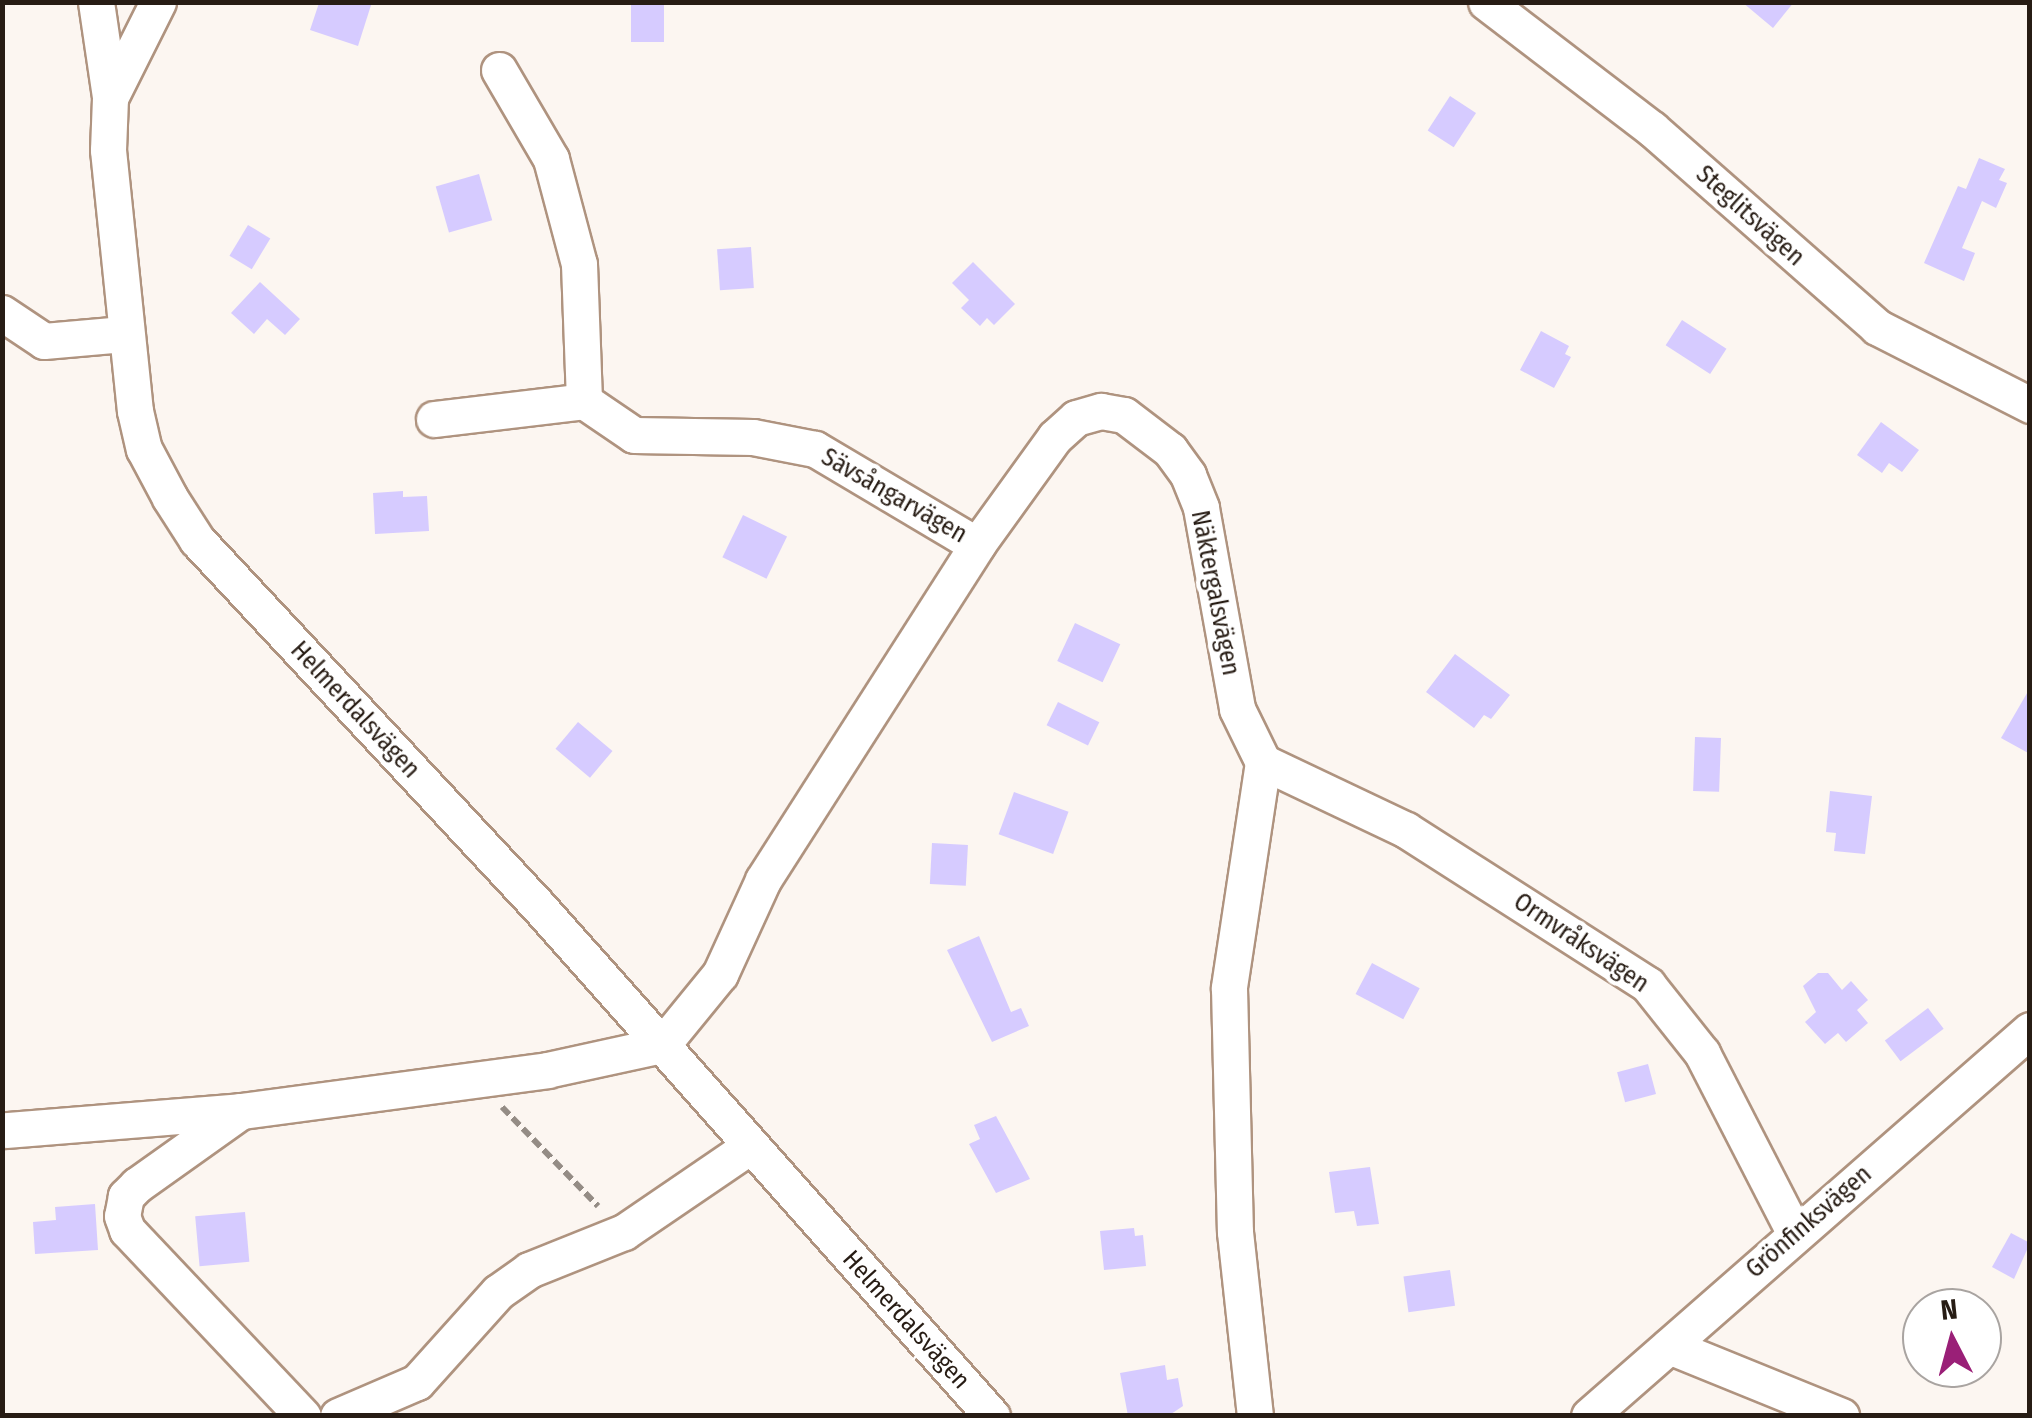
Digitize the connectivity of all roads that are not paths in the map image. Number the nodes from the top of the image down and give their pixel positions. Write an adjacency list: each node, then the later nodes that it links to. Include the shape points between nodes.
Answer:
1 (96, 2): 5 (street)
2 (158, 2): 5 (street, Helmerdalsvägen)
3 (1486, 2): 9 (street, Steglitsvägen, via 1652,129 1876,327)
4 (499, 70): 8 (street, via 551,159 579,264)
5 (110, 98): 7 (street, Helmerdalsvägen, via 108,150)
6 (2, 314): 7 (street, via 44,342)
7 (124, 334): 14 (street, Helmerdalsvägen, via 144,449 197,540)
8 (584, 401): 10 (street); 11 (street, Sävsångarvägen, via 634,435 754,437 816,449)
9 (2030, 405)
10 (434, 420)
11 (977, 545): 12 (street, Näktergalsvägen, via 1076,418 1101,411 1144,426 1188,475 1202,508 1237,709); 14 (street, Näktergalsvägen, via 763,880 720,974)
12 (1263, 762): 18 (street, Ormvråksvägen, via 1406,830 1648,985 1702,1053); 23 (street, via 1229,988 1236,1232)
13 (2030, 1030): 18 (street, Grönfinksvägen)
14 (662, 1045): 15 (street); 17 (street, Helmerdalsvägen)
15 (241, 1112): 16 (street); 20 (street, via 138,1184 126,1196 122,1216 127,1230)
16 (6, 1130)
17 (750, 1146): 21 (street, via 624,1232 528,1270 498,1292 417,1382); 22 (street, Helmerdalsvägen)
18 (1794, 1232): 19 (street, Grönfinksvägen)
19 (1669, 1346): 24 (street, Grönfinksvägen); 25 (street)
20 (302, 1416)
21 (338, 1416)
22 (992, 1416)
23 (1255, 1416)
24 (1588, 1416)
25 (1840, 1416)

